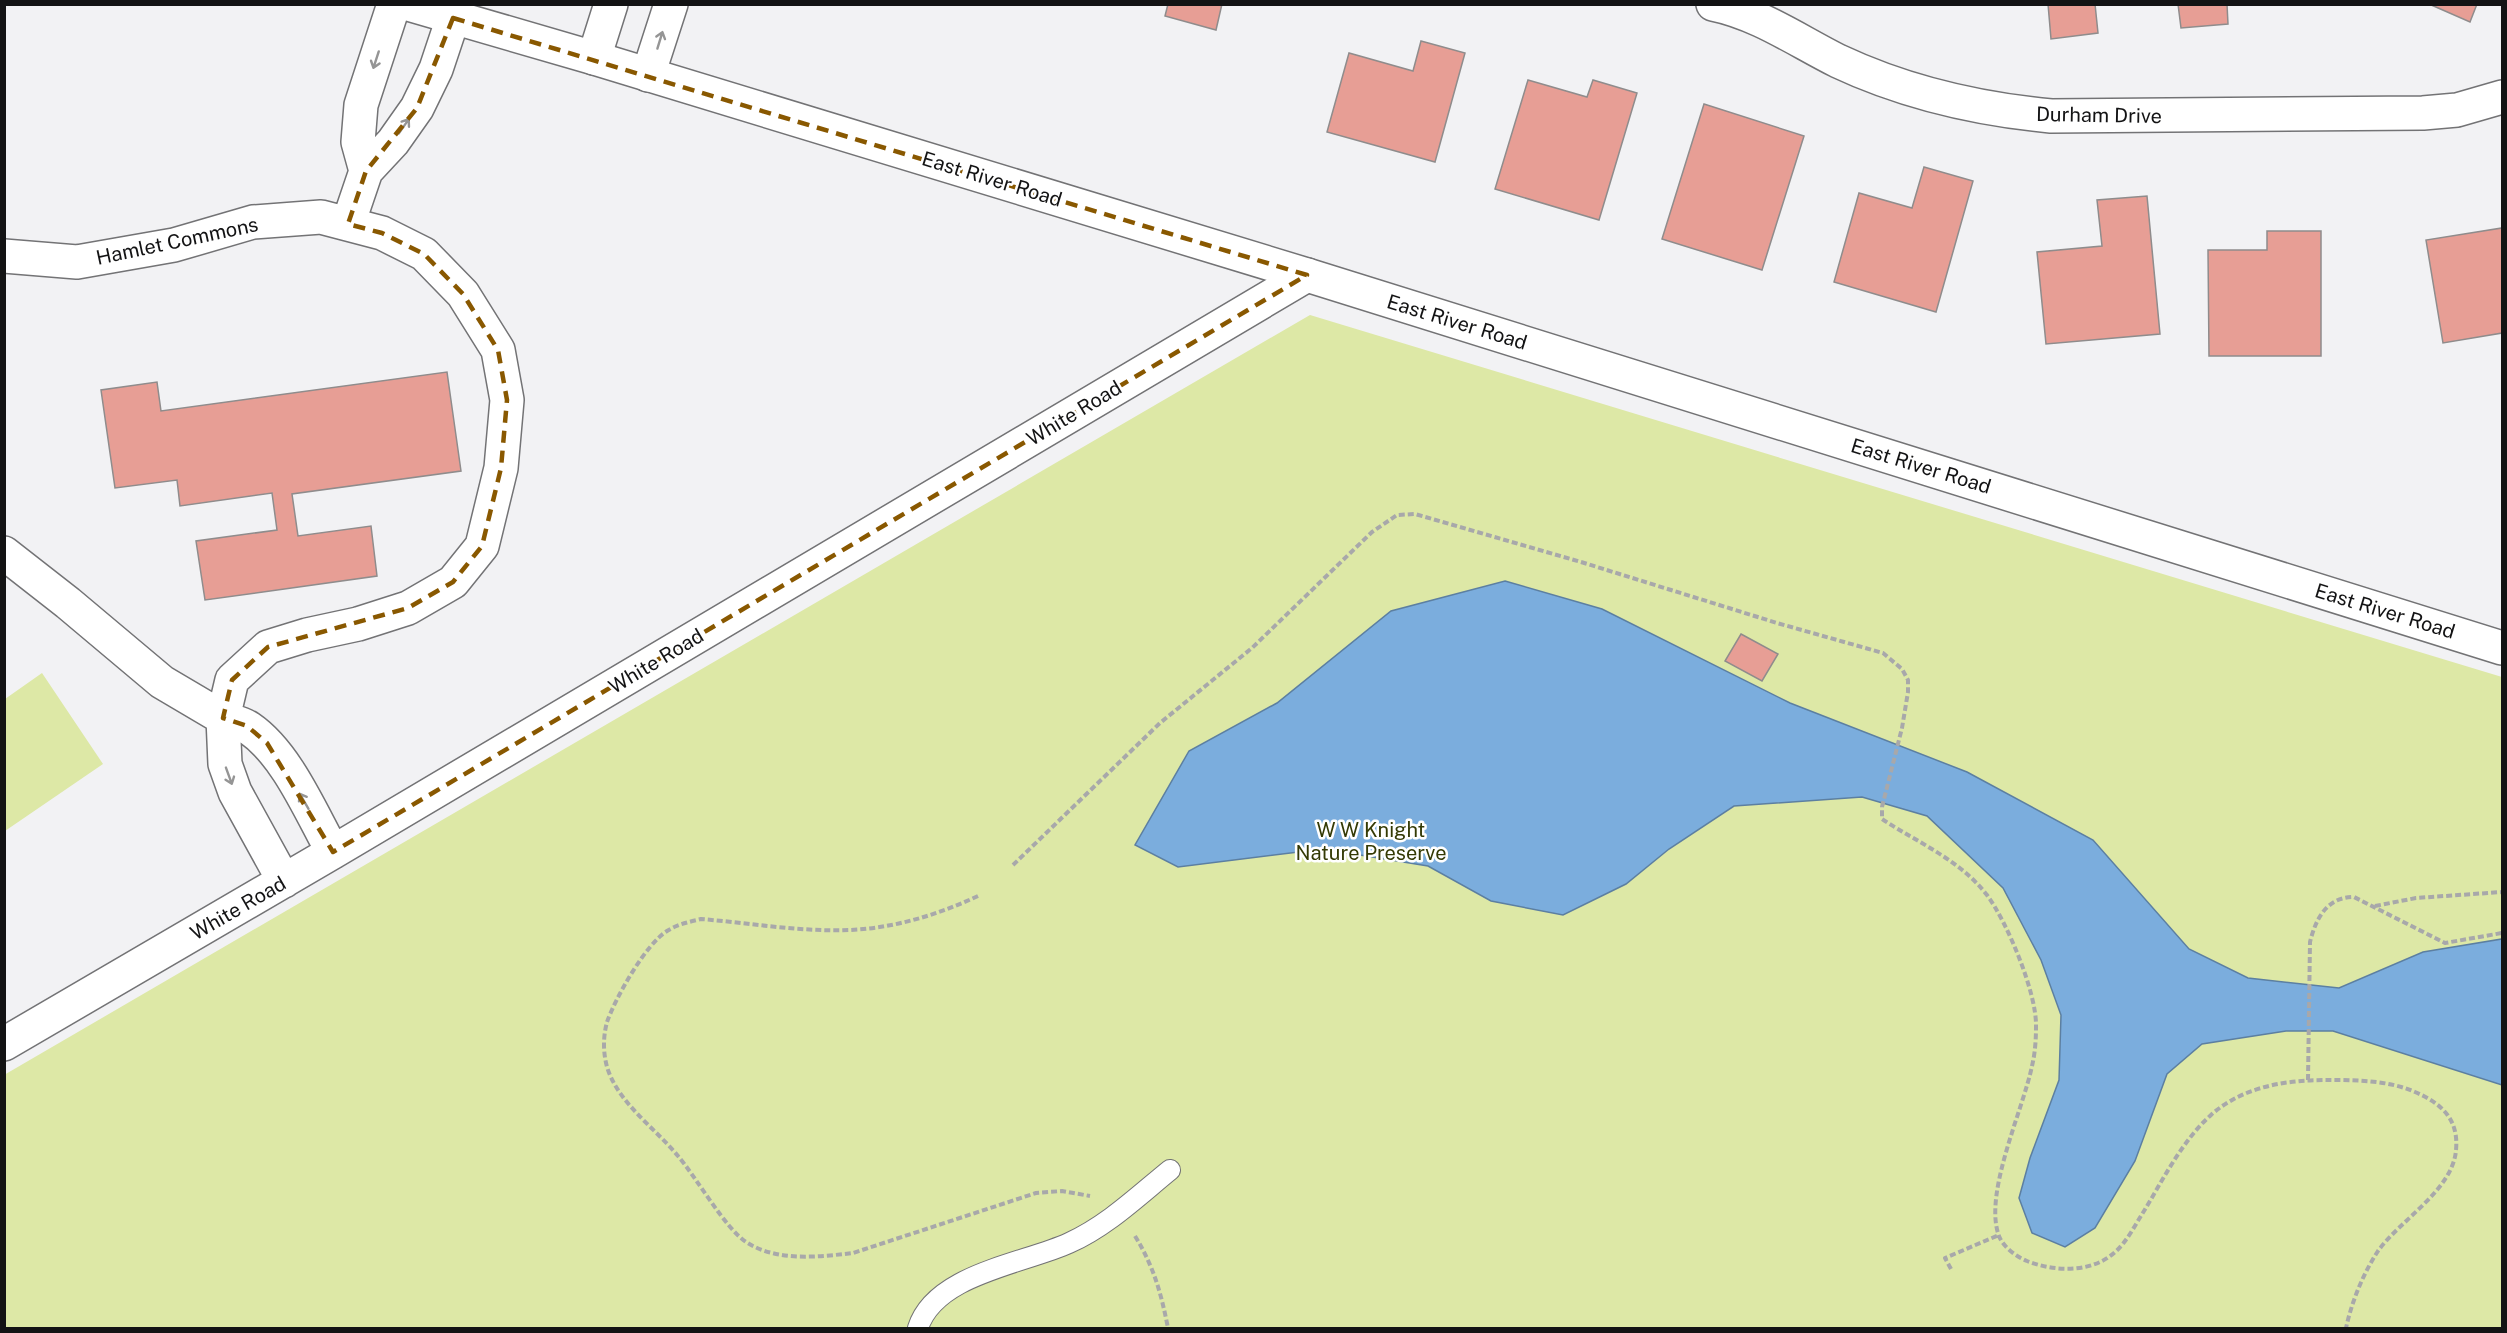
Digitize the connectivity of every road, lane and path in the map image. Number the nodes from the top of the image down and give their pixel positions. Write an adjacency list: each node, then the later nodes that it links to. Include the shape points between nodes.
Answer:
1 (394, 4): 10 (street, one-way to 10, via 361,105 358,142)
2 (408, 4): 6 (street, East River Road)
3 (611, 4): 7 (street)
4 (670, 4): 8 (street, one-way to 4)
5 (1713, 4): 9 (street, Durham Drive, via 1750,15 1840,62 1895,84 1952,102 2001,111 2061,116 2423,113 2457,110)
6 (453, 18): 7 (street, East River Road); 10 (street, one-way to 6, via 417,108 436,69)
7 (594, 58): 8 (street, East River Road)
8 (648, 75): 13 (street, East River Road)
9 (2502, 97)
10 (366, 171): 11 (street)
11 (348, 224): 12 (street, Hamlet Commons, via 321,217 253,222 174,245 77,262); 16 (street, Hamlet Commons, via 382,232 424,254 463,294 498,350 507,400 501,468 482,546 453,582 408,608 268,646 232,680)
12 (4, 256)
13 (1307, 275): 15 (street, East River Road); 17 (street, White Road)
14 (4, 553): 16 (street, via 162,682)
15 (2502, 648)
16 (223, 718): 17 (street, one-way to 16, via 267,742 247,726); 19 (street, Hamlet Commons, one-way to 19, via 225,764 235,792)
17 (333, 852): 19 (street, White Road)
18 (1013, 865): 28 (path, via 1160,723 1252,648 1371,532 1397,515 1415,514 1883,653 1898,664 1908,680 1908,692 1882,819 1950,860 1987,896 2015,947 2037,1024 2033,1064 1998,1190)
19 (285, 881): 24 (street, White Road)
20 (2502, 892): 22 (path, via 2416,898)
21 (978, 896): 27 (path, via 938,914 849,930 701,919 682,923 665,932 627,981 607,1023 603,1048 608,1069 619,1090 677,1154 730,1225 745,1241 769,1252 797,1257 853,1252 1036,1192 1089,1196)
22 (2375, 906): 23 (path, via 2445,943); 25 (path, via 2343,897 2321,912 2310,942)
23 (2502, 933)
24 (4, 1044)
25 (2308, 1080): 28 (path, via 2262,1086 2212,1114 2191,1135 2126,1240 2103,1260 2071,1269 2051,1268 2026,1261); 32 (path, via 2364,1080 2406,1088 2436,1101 2449,1115 2456,1132 2457,1152 2447,1175 2435,1193 2380,1249 2361,1282)
26 (1170, 1170): 27 (lane)
27 (1115, 1214): 30 (lane, via 1070,1243 954,1286 932,1303); 31 (path, via 1129,1226 1146,1254 1160,1288)
28 (1998, 1236): 29 (path, via 1945,1258)
29 (1951, 1269)
30 (918, 1329)
31 (1168, 1329)
32 (2346, 1329)

